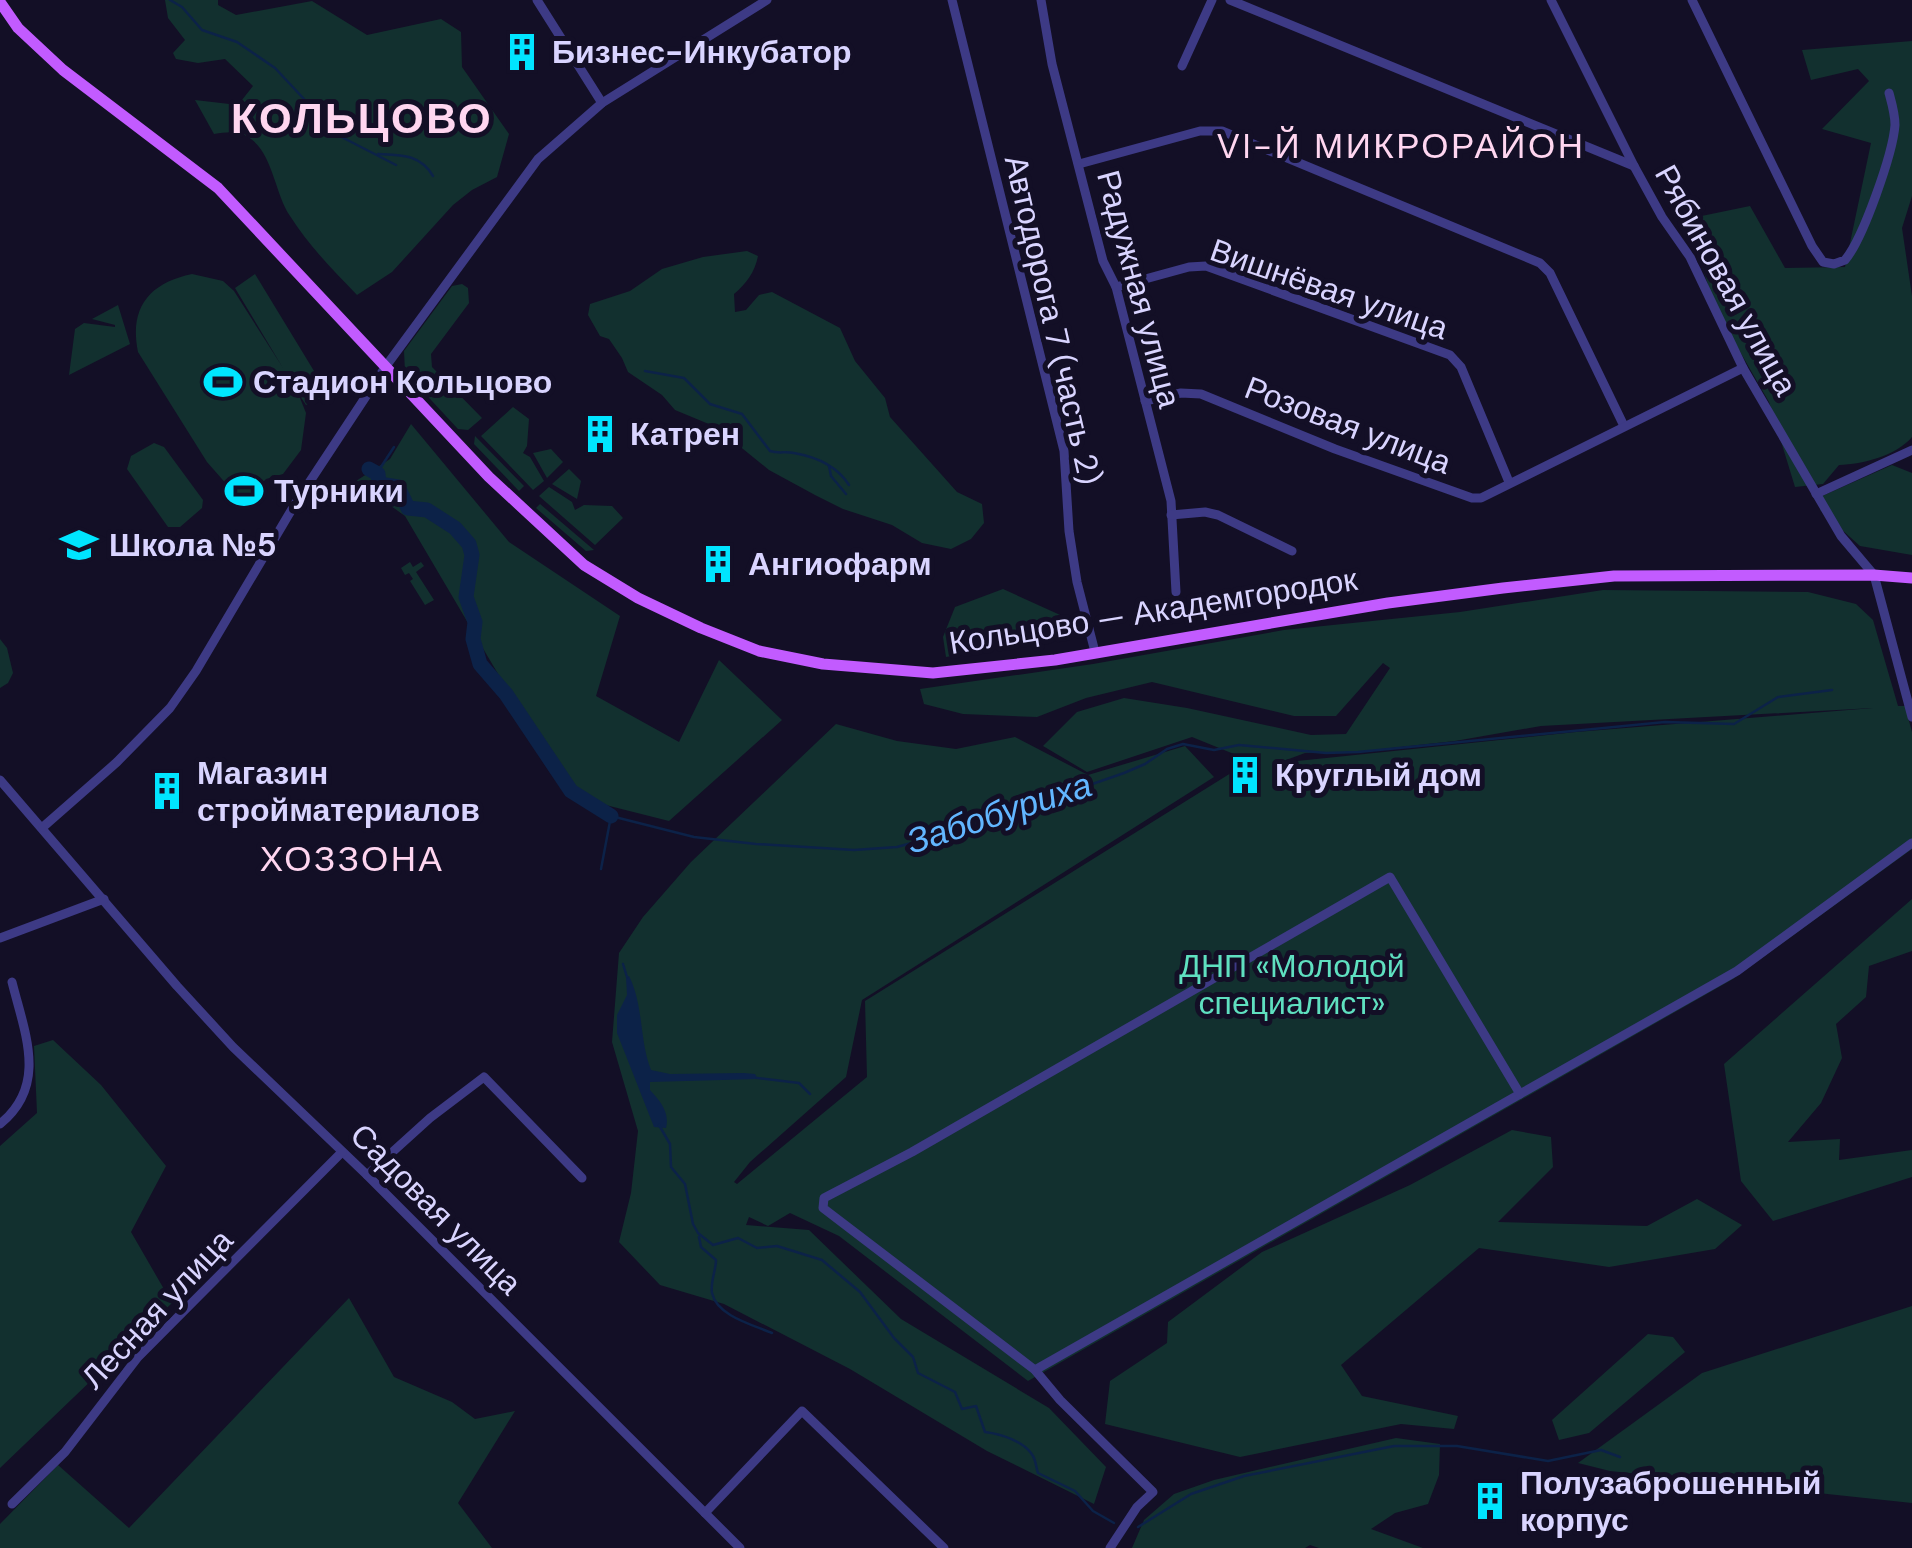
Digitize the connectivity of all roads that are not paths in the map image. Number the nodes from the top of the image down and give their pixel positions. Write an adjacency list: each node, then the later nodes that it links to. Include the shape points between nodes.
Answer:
1 (537, 0): 12 (street)
2 (767, 0): 12 (street)
3 (952, 0): 28 (street, Автодорога 7 (часть 2), via 1064,451 1071,548)
4 (1041, 0): 13 (street, Радужная улица)
5 (1212, 0): 10 (street)
6 (1230, 0): 14 (street)
7 (1551, 0): 14 (street, Рябиновая улица)
8 (1692, 0): 11 (street, via 1823,262 1845,260 1860,232 1894,136)
9 (0, 2): 16 (main road, Кольцово — Академгородок, via 64,70 218,188)
10 (1182, 66)
11 (1889, 94)
12 (602, 103): 16 (street, via 538,159)
13 (1079, 164): 15 (street, Радужная улица); 19 (street, via 1222,131 1540,264)
14 (1634, 166): 17 (street, Рябиновая улица, via 1690,257)
15 (1116, 287): 18 (street, Радужная улица); 21 (street, Вишнёвая улица, via 1206,266 1450,355)
16 (386, 366): 28 (main road, Кольцово — Академгородок, via 489,477 584,565 701,628 792,659 904,672 994,668); 31 (street, via 170,708)
17 (1743, 368): 19 (street, Розовая улица); 22 (street, Рябиновая улица)
18 (1145, 402): 21 (street, Розовая улица, via 1201,394 1464,497 1481,498); 23 (street, Радужная улица)
19 (1624, 426): 21 (street, Розовая улица)
20 (1912, 450): 22 (street)
21 (1509, 482)
22 (1816, 494): 25 (street, Рябиновая улица)
23 (1172, 515): 24 (street, via 1218,515); 27 (street, Радужная улица)
24 (1292, 551)
25 (1874, 574): 26 (main road, Кольцово — Академгородок); 28 (main road, Кольцово — Академгородок, via 1596,578 1388,603); 29 (street)
26 (1912, 578)
27 (1176, 592)
28 (1095, 652)
29 (1912, 717)
30 (0, 780): 31 (street, Садовая улица)
31 (43, 828): 33 (street, Садовая улица)
32 (1912, 843): 36 (street, via 1737,972)
33 (104, 898): 34 (street); 38 (street, Садовая улица, via 233,1047)
34 (0, 938)
35 (12, 982): 37 (street, via 30,1076 26,1094)
36 (1520, 1094): 41 (street); 41 (street, via 1390,877 824,1198 823,1208)
37 (0, 1124)
38 (342, 1152): 39 (street, Садовая улица); 42 (street, Лесная улица, via 138,1357 65,1452)
39 (367, 1175): 40 (street, via 484,1077); 43 (street, Садовая улица)
40 (582, 1178)
41 (1035, 1370): 46 (street, via 1153,1492)
42 (12, 1504)
43 (705, 1513): 44 (street, Садовая улица); 45 (street, via 802,1411)
44 (740, 1548)
45 (944, 1548)
46 (1110, 1548)

